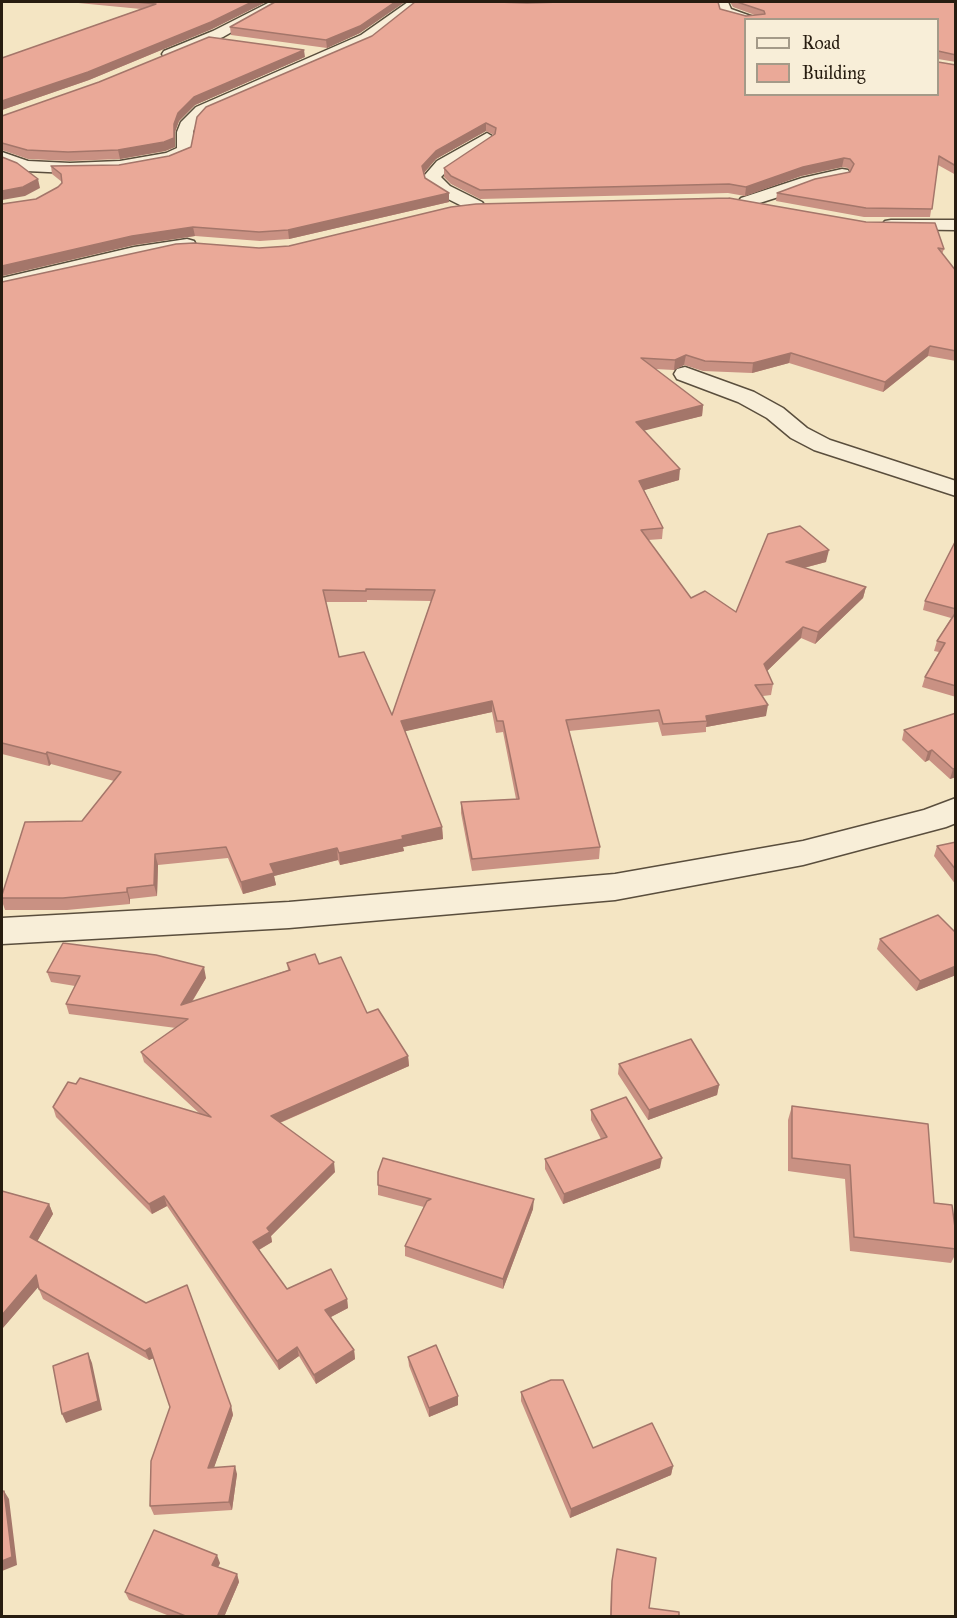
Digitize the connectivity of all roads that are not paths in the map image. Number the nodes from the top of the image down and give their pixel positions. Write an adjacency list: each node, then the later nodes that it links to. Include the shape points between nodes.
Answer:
1 (278, 2): 5 (street)
2 (415, 2): 8 (street, via 366,38)
3 (722, 2): 4 (street, via 724,11)
4 (749, 18)
5 (208, 38): 6 (street); 9 (street)
6 (232, 42)
7 (303, 52): 8 (street)
8 (331, 54): 12 (street, via 201,110 185,132 185,150 170,157 99,168)
9 (157, 60)
10 (487, 138): 18 (street, via 432,176 444,189)
11 (2, 157): 12 (street)
12 (26, 166): 14 (street)
13 (842, 174): 16 (street)
14 (52, 184)
15 (728, 200): 16 (street)
16 (747, 202): 19 (street)
17 (495, 205): 18 (street)
18 (476, 206): 20 (street)
19 (788, 210)
20 (440, 211)
21 (874, 224): 22 (street)
22 (956, 225)
23 (205, 245): 24 (street, via 177,245 134,253)
24 (2, 284)
25 (685, 374): 26 (street, via 746,397 822,445)
26 (956, 489)
27 (956, 809): 28 (street, via 934,819 803,853 615,887 289,915)
28 (2, 931)

